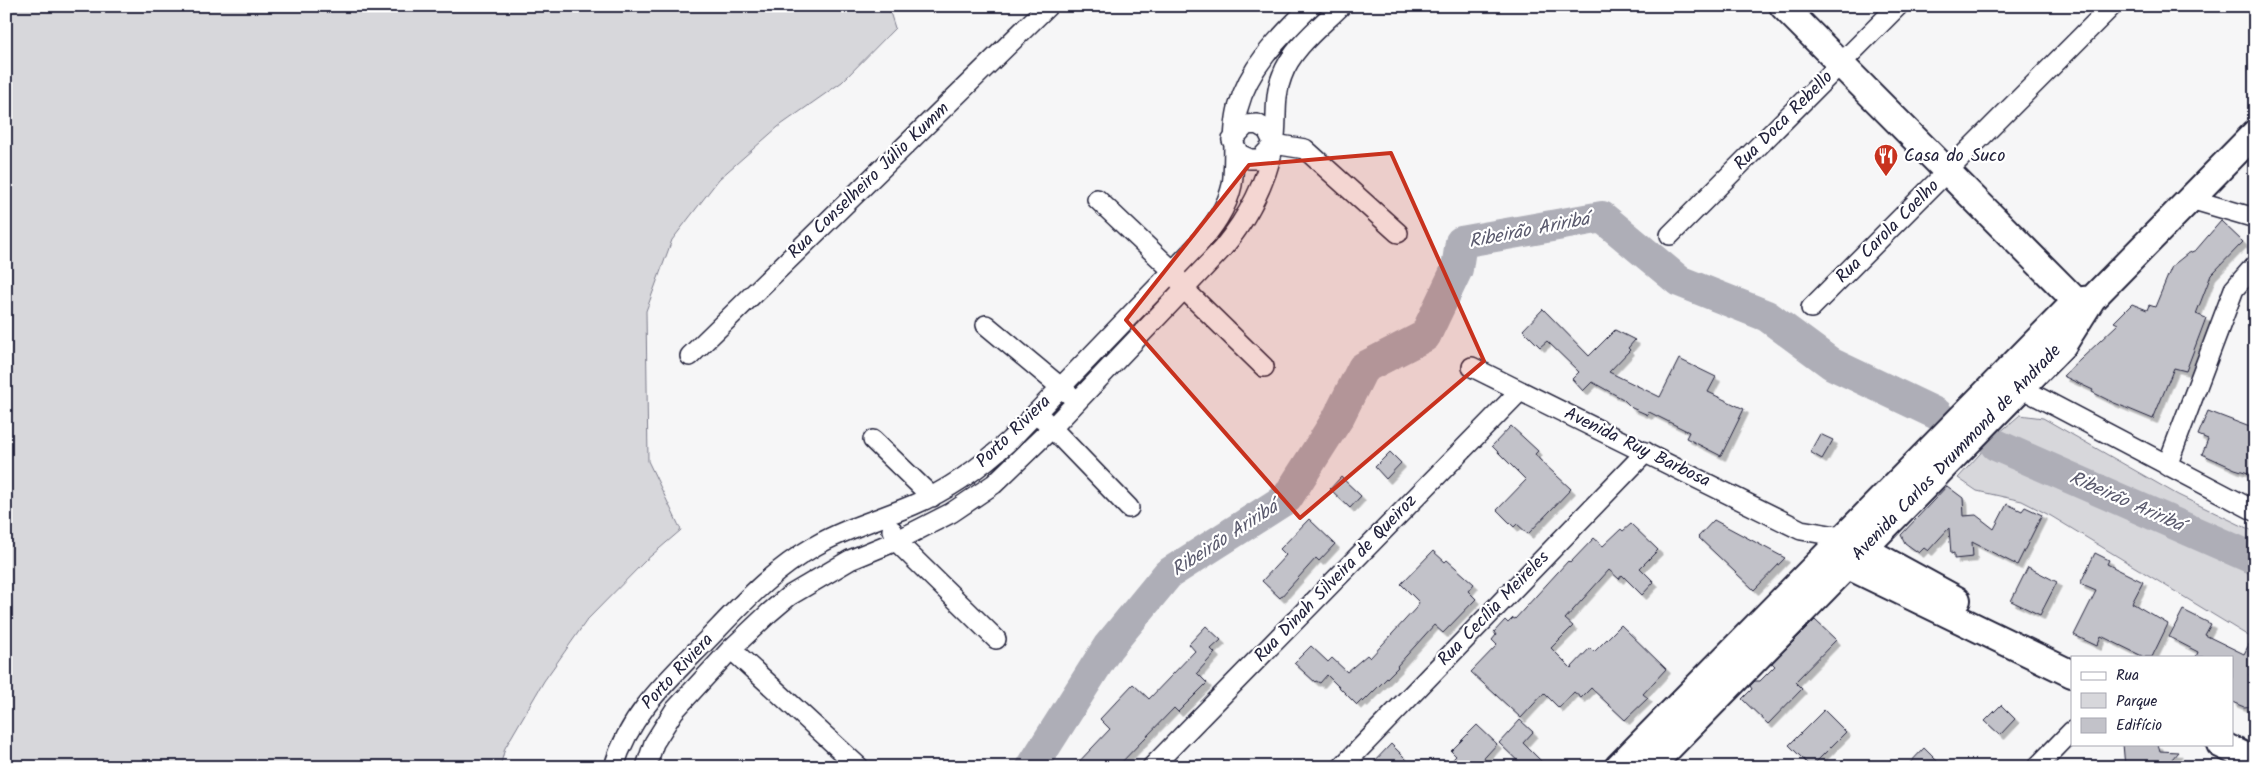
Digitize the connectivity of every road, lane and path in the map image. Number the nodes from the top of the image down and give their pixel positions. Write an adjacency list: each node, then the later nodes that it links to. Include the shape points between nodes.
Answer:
1 (1048, 6): 23 (street, Rua Conselheiro Júlio Kumm)
2 (1311, 6): 9 (street, Porto Riviera, via 1254,71 1238,108)
3 (1341, 6): 10 (street, Porto Riviera, via 1287,65 1278,88)
4 (1783, 6): 7 (main road)
5 (1898, 6): 7 (street, Rua Doca Rebello)
6 (2112, 6): 11 (street, Rua Carola Coelho)
7 (1841, 64): 11 (main road); 16 (street, Rua Doca Rebello)
8 (2255, 133): 13 (main road, Avenida Carlos Drummond de Andrade)
9 (1232, 140): 10 (street, via 1239,154 1250,159 1260,159); 10 (street, via 1246,125 1257,124 1267,130); 18 (street, Porto Riviera, via 1233,173 1227,199 1209,233)
10 (1274, 144): 15 (street, via 1305,149); 19 (street, Porto Riviera, via 1259,190 1242,223)
11 (1949, 172): 20 (main road); 21 (street, Rua Carola Coelho)
12 (1097, 199): 18 (street)
13 (2190, 199): 14 (street); 20 (main road, Avenida Carlos Drummond de Andrade)
14 (2255, 218)
15 (1398, 233)
16 (1670, 235)
17 (2255, 265): 35 (street, via 2234,289)
18 (1173, 271): 19 (street); 26 (street, Porto Riviera)
19 (1184, 289): 24 (street); 30 (street, Porto Riviera)
20 (2084, 300): 27 (main road, Avenida Carlos Drummond de Andrade, via 2063,345); 29 (main road, Avenida Carlos Drummond de Andrade)
21 (1811, 308)
22 (986, 325): 26 (street)
23 (690, 356)
24 (1264, 367)
25 (1472, 367): 28 (street, Avenida Ruy Barbosa)
26 (1061, 387): 30 (street); 31 (street, Porto Riviera)
27 (2021, 388): 29 (street, via 2004,385); 35 (street); 41 (main road, Avenida Carlos Drummond de Andrade)
28 (1520, 390): 34 (street, Avenida Ruy Barbosa); 55 (street, Rua Dinah Silveira de Queiroz)
29 (1981, 395): 41 (main road, Avenida Carlos Drummond de Andrade)
30 (1077, 401): 32 (street, Porto Riviera)
31 (1036, 413): 32 (street); 36 (street, Porto Riviera, via 978,467)
32 (1052, 428): 37 (street); 40 (street, Porto Riviera, via 977,497)
33 (872, 440): 36 (street)
34 (1646, 452): 41 (street, Avenida Ruy Barbosa); 56 (street, Rua Cecília Meireles)
35 (2167, 466): 38 (street)
36 (932, 496): 39 (street, Porto Riviera)
37 (1130, 508)
38 (2255, 511)
39 (886, 516): 40 (street); 52 (street, Porto Riviera, via 823,542 766,579 647,703 629,730)
40 (896, 541): 42 (street); 43 (street, Porto Riviera, via 850,560 788,596)
41 (1844, 552): 44 (main road, Avenida Ruy Barbosa, via 1976,610); 45 (main road, Avenida Ruy Barbosa); 50 (main road, Avenida Carlos Drummond de Andrade)
42 (996, 639)
43 (731, 649): 53 (street, Porto Riviera, via 663,726); 54 (street)
44 (2071, 657)
45 (2071, 673)
46 (2071, 732): 58 (street)
47 (2234, 736): 49 (main road)
48 (2224, 746): 51 (main road)
49 (2255, 746)
50 (1654, 760): 57 (main road, Avenida Carlos Drummond de Andrade)
51 (2255, 760)
52 (614, 767)
53 (646, 767)
54 (859, 767)
55 (1152, 767)
56 (1342, 767)
57 (1618, 767)
58 (2037, 767)

